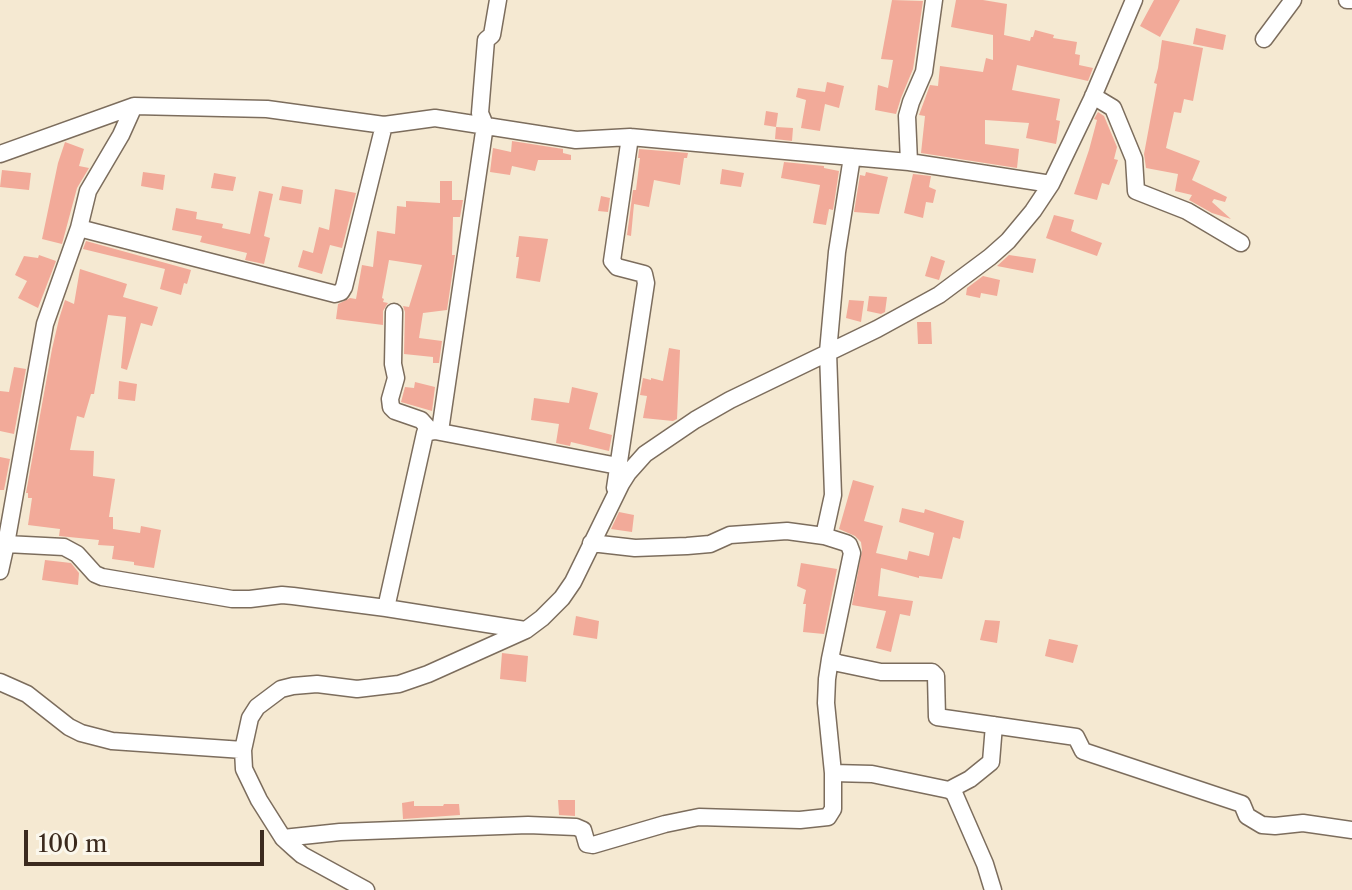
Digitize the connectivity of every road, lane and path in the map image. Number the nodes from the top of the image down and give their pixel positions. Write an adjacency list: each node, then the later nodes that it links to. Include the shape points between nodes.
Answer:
1 (498, 0): 9 (street, via 492,35 486,40 480,113)
2 (934, 0): 13 (street, via 924,72 907,116)
3 (1134, 0): 6 (street)
4 (1293, 0): 5 (street)
5 (1264, 39)
6 (1093, 96): 14 (street); 16 (street, via 1113,108 1134,159 1136,191 1187,211)
7 (134, 106): 8 (street, via 267,109); 11 (street); 15 (street, via 88,191)
8 (384, 125): 9 (street, via 435,118); 15 (street, via 341,292)
9 (485, 125): 10 (street, via 576,140); 19 (street)
10 (630, 137): 12 (street); 20 (street, via 612,261 644,274 646,283)
11 (0, 154)
12 (852, 157): 13 (street); 18 (street)
13 (909, 162): 14 (street)
14 (1051, 184): 18 (street, via 1008,241 961,280)
15 (79, 228): 24 (street, via 45,324)
16 (1241, 243)
17 (394, 312): 19 (street, via 396,378 391,407)
18 (828, 352): 21 (street, via 672,434 636,463); 22 (street, via 833,495)
19 (435, 431): 20 (street); 26 (street, via 422,438)
20 (618, 466): 21 (street)
21 (613, 500): 23 (street)
22 (824, 536): 23 (street, via 787,531 730,535 710,544 635,548); 28 (street, via 849,545 852,553)
23 (591, 543): 27 (street, via 562,598)
24 (6, 544): 25 (street); 26 (street, via 64,547 102,577 232,599 282,595)
25 (0, 571)
26 (386, 608): 27 (street)
27 (526, 630): 31 (street, via 399,684 281,689 250,718)
28 (830, 659): 30 (street, via 881,672 932,672 937,717); 32 (street, via 826,703)
29 (0, 682): 31 (street, via 27,694 81,733 112,741)
30 (994, 725): 33 (street, via 991,762); 34 (street, via 1076,737 1083,751 1242,804 1247,816 1262,825 1303,823)
31 (243, 750): 35 (street, via 251,786)
32 (833, 773): 33 (street, via 872,774); 35 (street, via 833,809 828,817 699,817 593,845 576,827 528,825)
33 (949, 790): 37 (street)
34 (1352, 830)
35 (283, 838): 36 (street, via 302,855)
36 (366, 890)
37 (993, 890)

